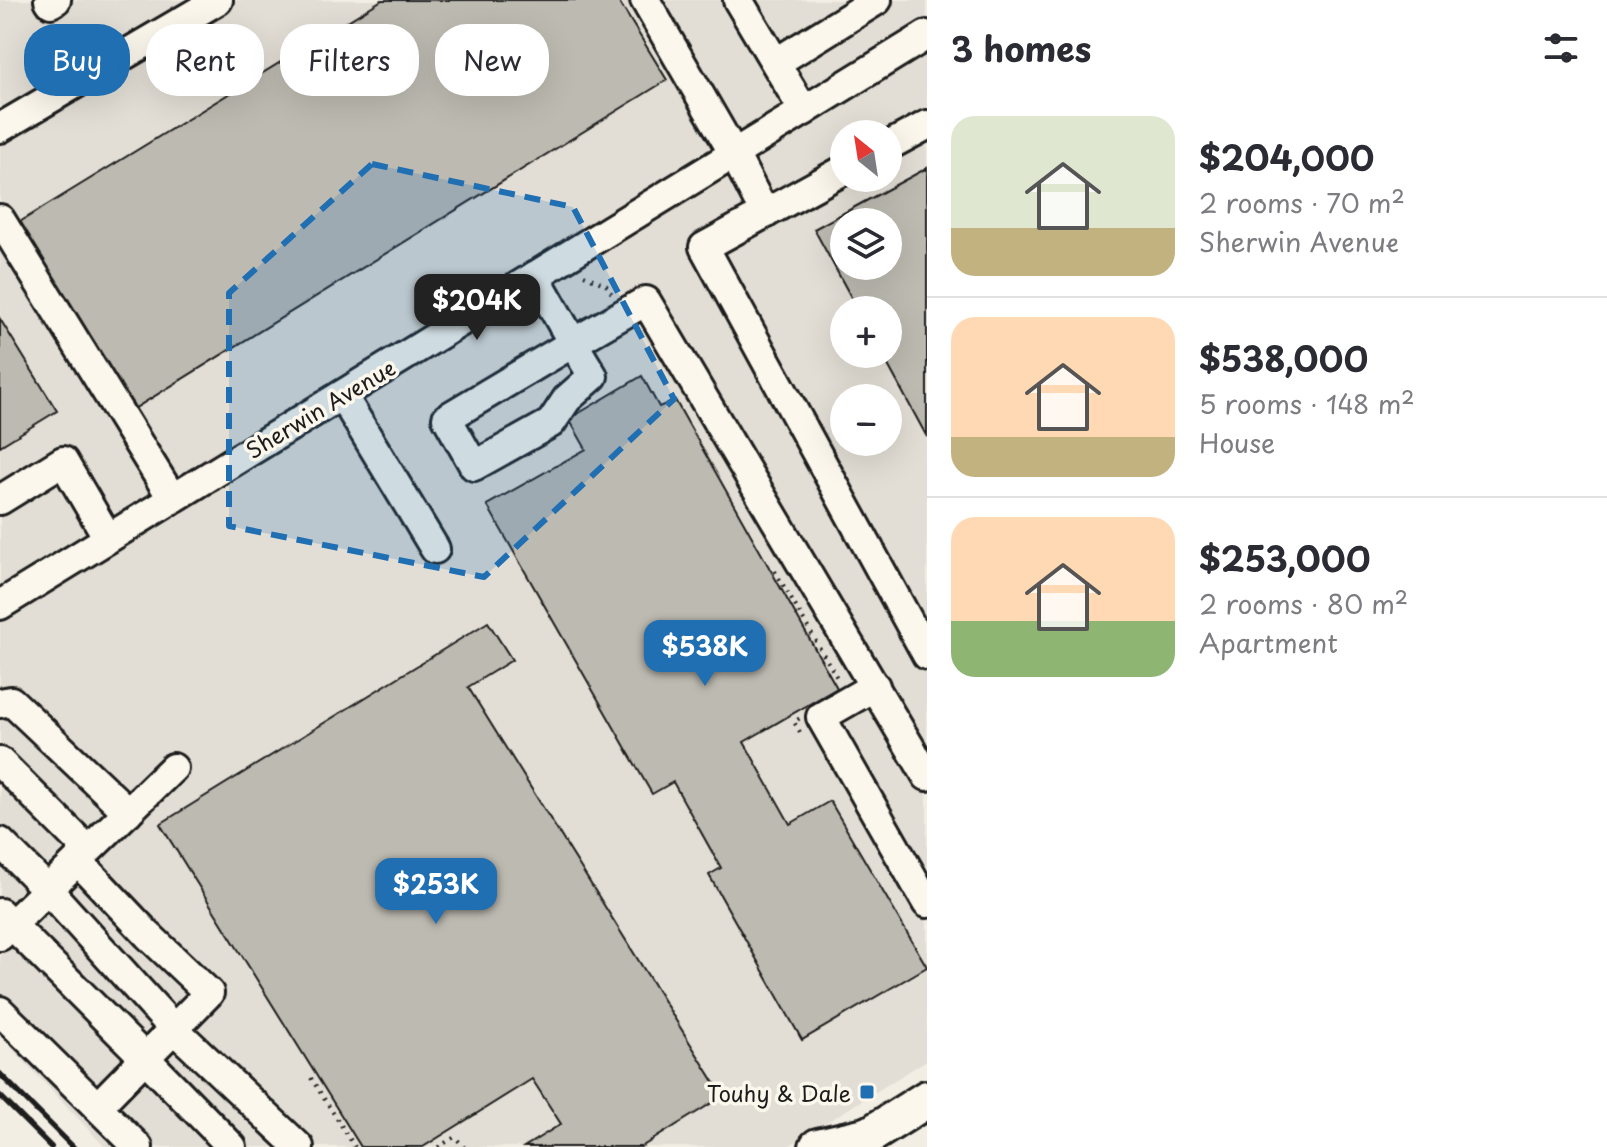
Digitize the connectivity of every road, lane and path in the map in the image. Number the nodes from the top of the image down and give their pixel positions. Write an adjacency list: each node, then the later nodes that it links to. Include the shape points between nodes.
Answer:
1 (49, 0): 2 (street)
2 (56, 0)
3 (218, 0): 11 (street)
4 (645, 0): 13 (street)
5 (738, 0): 8 (street)
6 (877, 0): 8 (street)
7 (927, 35): 9 (street, Sherwin Avenue)
8 (777, 62): 9 (street)
9 (804, 111): 13 (street, Sherwin Avenue)
10 (927, 125): 12 (street)
11 (0, 128)
12 (902, 138)
13 (734, 154): 15 (street); 18 (street, Sherwin Avenue)
14 (830, 178): 15 (street)
15 (765, 214): 28 (street, via 704,247)
16 (0, 219): 22 (street)
17 (574, 270): 19 (path, via 606,285)
18 (535, 276): 20 (street); 21 (street, Sherwin Avenue)
19 (615, 300)
20 (573, 343): 20 (street, via 593,376 567,399 551,423 474,466 447,418); 29 (street, via 646,301)
21 (342, 395): 22 (street, Sherwin Avenue); 25 (street)
22 (172, 498): 24 (street, Sherwin Avenue)
23 (0, 500): 24 (street, via 63,461)
24 (108, 538): 27 (street, Sherwin Avenue)
25 (435, 549)
26 (769, 560): 30 (path)
27 (0, 605)
28 (927, 655)
29 (875, 686): 36 (street); 41 (street, via 821,717)
30 (845, 692)
31 (0, 703): 37 (street, via 11,701)
32 (807, 714): 33 (path, via 794,722)
33 (802, 735)
34 (0, 762): 39 (street)
35 (173, 768): 37 (street)
36 (927, 776)
37 (128, 812): 39 (street)
38 (0, 842): 40 (street)
39 (83, 856): 40 (street); 44 (street, via 148,935 209,993)
40 (48, 890): 42 (street); 44 (street)
41 (927, 903)
42 (4, 925): 45 (street)
43 (0, 1011): 48 (street)
44 (174, 1029): 45 (street); 52 (street)
45 (145, 1058): 48 (street); 51 (street)
46 (311, 1078): 53 (path)
47 (927, 1099): 49 (main road)
48 (98, 1106): 50 (street)
49 (869, 1143): 56 (main road)
50 (138, 1147)
51 (232, 1147)
52 (299, 1147)
53 (355, 1147)
54 (438, 1147): 55 (path, via 455,1137)
55 (464, 1147)
56 (818, 1147)

